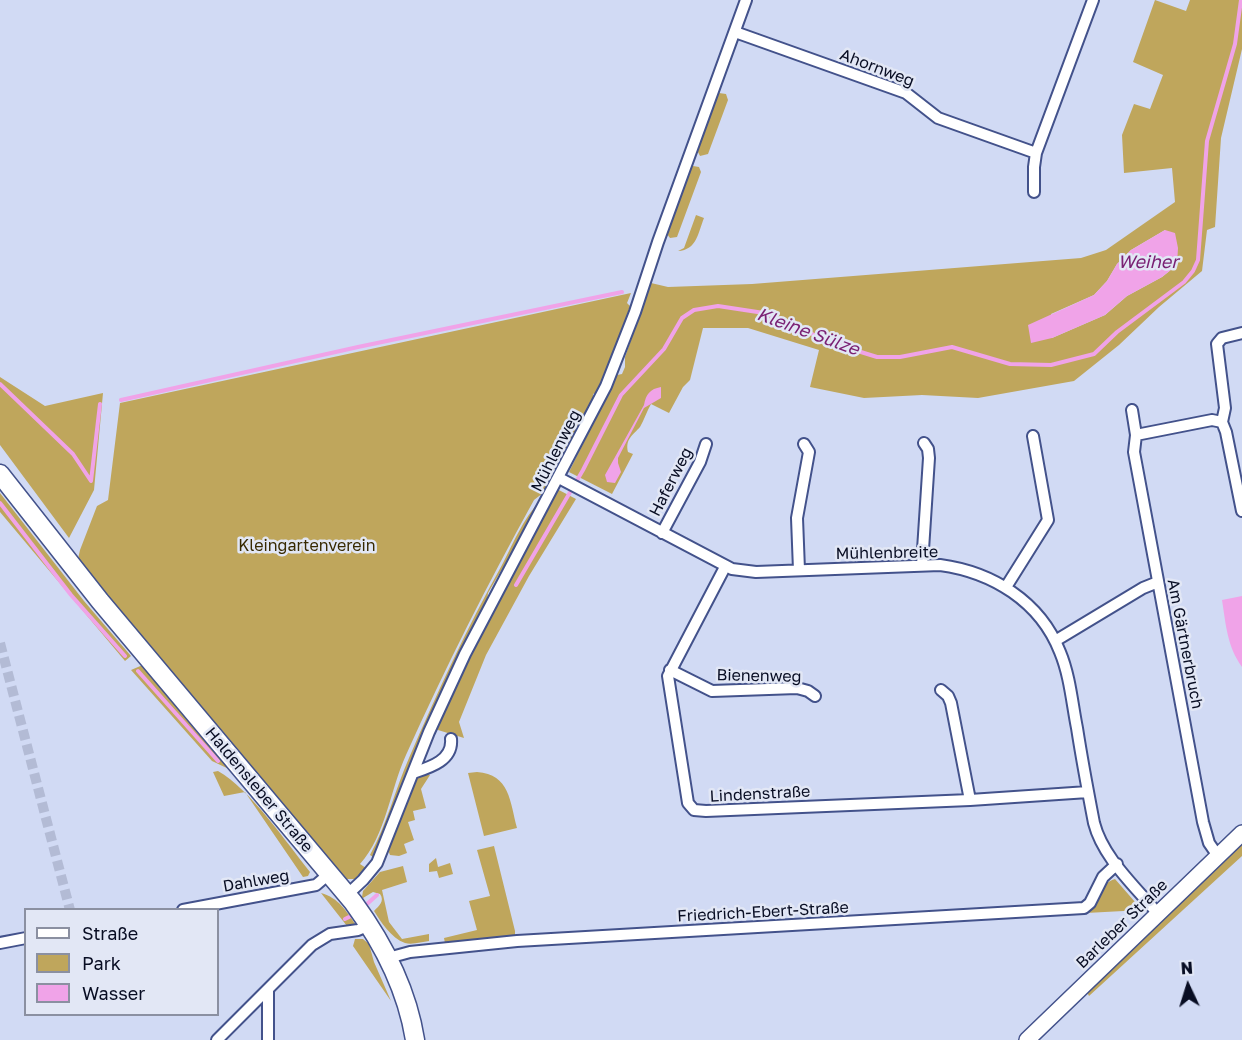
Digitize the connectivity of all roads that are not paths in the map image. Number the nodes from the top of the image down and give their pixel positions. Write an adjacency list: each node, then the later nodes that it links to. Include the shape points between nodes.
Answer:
1 (746, 0): 3 (street, Mühlenweg)
2 (1093, 0): 4 (street)
3 (735, 32): 4 (street, Ahornweg, via 906,93 938,118); 15 (street, Mühlenweg, via 606,386)
4 (1036, 153): 5 (street)
5 (1034, 192)
6 (1242, 333): 8 (street, via 1222,338 1216,344 1225,408)
7 (1132, 410): 9 (street, Am Gärtnerbruch)
8 (1222, 422): 9 (street, via 1212,420); 16 (street)
9 (1137, 435): 21 (street, Am Gärtnerbruch, via 1134,452)
10 (1033, 436): 22 (street, via 1048,521)
11 (924, 443): 18 (street, via 929,458)
12 (706, 444): 17 (street, Haferweg)
13 (804, 444): 20 (street, via 808,452 797,512)
14 (0, 474): 34 (main road, Haldensleber Straße, via 67,561)
15 (559, 478): 17 (street, Mühlenbreite); 28 (street, Mühlenweg, via 479,625)
16 (1242, 511)
17 (662, 533): 19 (street, Mühlenbreite)
18 (922, 565): 20 (street, Mühlenbreite); 22 (street, Mühlenbreite, via 965,569)
19 (725, 567): 20 (street, Mühlenbreite, via 756,572); 24 (street, Lindenstraße)
20 (799, 570)
21 (1158, 582): 23 (street); 32 (street, Am Gärtnerbruch, via 1206,837)
22 (1006, 587): 23 (street, Mühlenbreite, via 1038,615)
23 (1055, 641): 29 (street, Mühlenbreite, via 1068,678)
24 (670, 670): 26 (street, Bienenweg, via 712,691 797,688); 30 (street, Lindenstraße, via 668,682 688,803 694,810)
25 (941, 690): 30 (street, via 951,703)
26 (815, 696)
27 (451, 739): 28 (street, via 448,755)
28 (413, 773): 35 (street, Mühlenweg, via 376,863)
29 (1088, 792): 30 (street, Lindenstraße); 33 (street, Mühlenbreite, via 1099,838)
30 (970, 800)
31 (1242, 833): 32 (main road, Barleber Straße)
32 (1218, 856): 37 (main road, Barleber Straße)
33 (1117, 864): 37 (street, Mühlenbreite); 41 (street, Friedrich-Ebert-Straße, via 1103,877 1084,909 517,941 410,951)
34 (330, 873): 35 (main road, Haldensleber Straße); 36 (street, Dahlweg, via 316,885)
35 (351, 898): 38 (main road, Haldensleber Straße)
36 (189, 908)
37 (1158, 914): 46 (main road, Barleber Straße)
38 (367, 921): 41 (main road, Haldensleber Straße); 42 (street, via 362,929 320,939)
39 (24, 938): 40 (street)
40 (0, 943)
41 (388, 958): 45 (main road, Haldensleber Straße, via 402,992)
42 (268, 989): 43 (street); 44 (street)
43 (217, 1040)
44 (268, 1040)
45 (414, 1040)
46 (1027, 1040)

